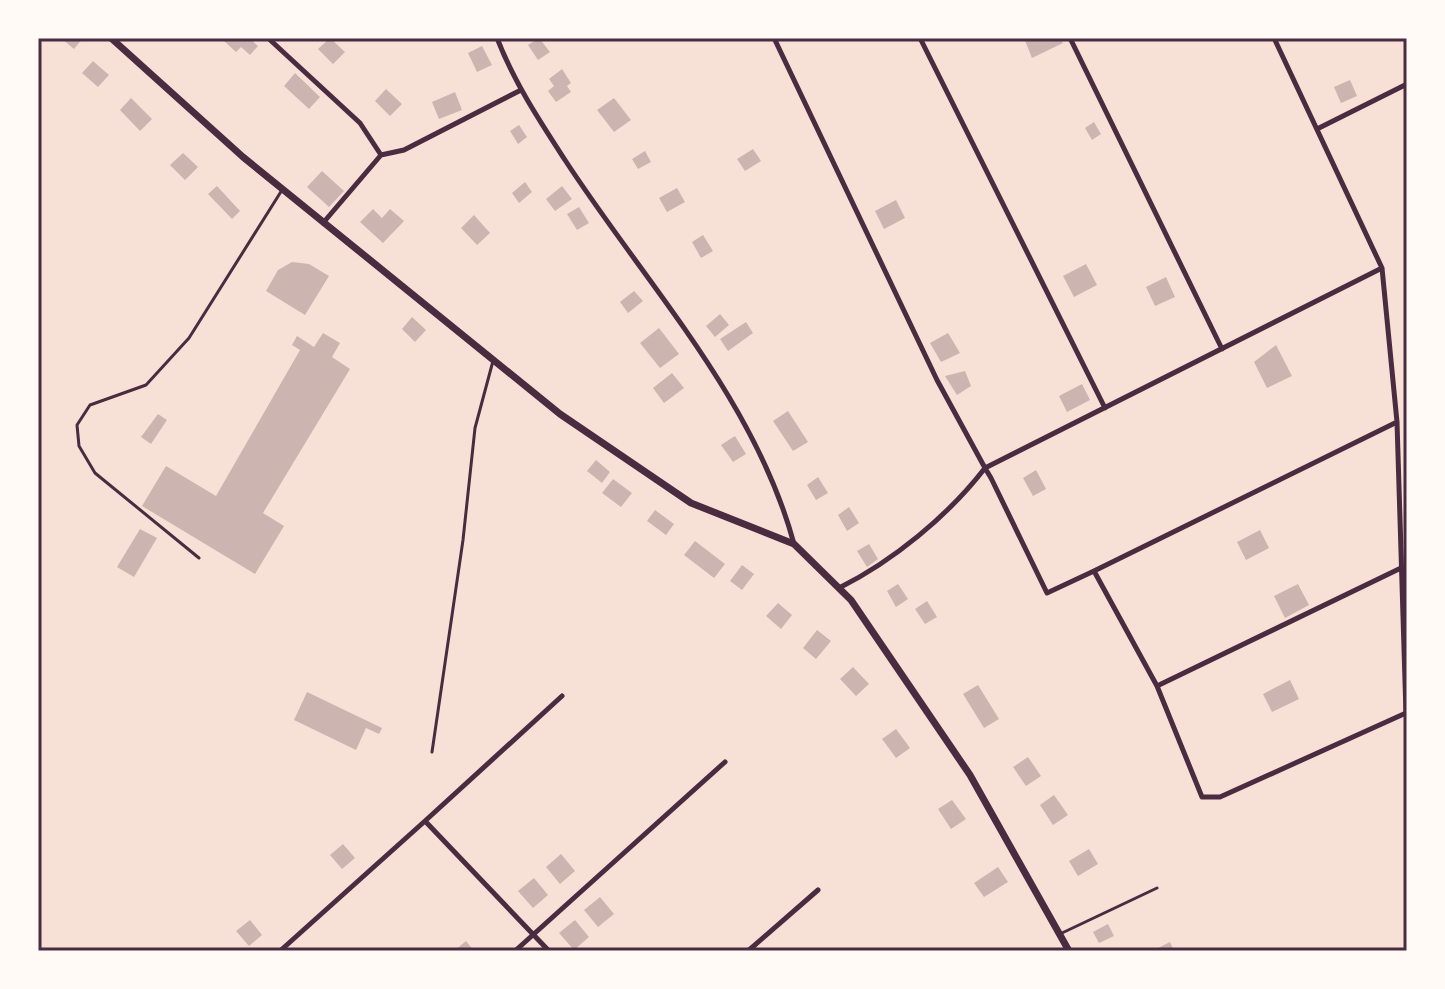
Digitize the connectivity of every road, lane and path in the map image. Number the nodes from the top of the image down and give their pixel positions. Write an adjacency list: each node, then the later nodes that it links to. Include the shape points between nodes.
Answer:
1 (111, 38): 12 (street)
2 (268, 38): 11 (street, via 360,123)
3 (497, 38): 9 (street)
4 (774, 38): 19 (street, via 937,380)
5 (920, 38): 17 (street)
6 (1070, 38): 15 (street)
7 (1274, 38): 10 (street)
8 (1407, 84): 10 (street)
9 (521, 90): 11 (street, via 404,150); 20 (street, via 748,428 785,510)
10 (1317, 129): 14 (street)
11 (381, 155): 13 (street)
12 (282, 190): 13 (street); 21 (lane, via 189,338 146,385 90,405 77,425 79,446 95,473)
13 (323, 223): 16 (street)
14 (1382, 268): 15 (street); 18 (street)
15 (1222, 349): 17 (street)
16 (493, 361): 20 (street, via 560,414 691,503); 27 (lane, via 475,428)
17 (1105, 408): 19 (street)
18 (1397, 422): 22 (street); 23 (street)
19 (985, 468): 23 (street, via 1047,593); 24 (street, via 967,491 872,571)
20 (794, 544): 24 (street)
21 (199, 558)
22 (1401, 568): 25 (street); 25 (street, via 1406,713 1220,797 1202,797)
23 (1094, 571): 25 (street)
24 (839, 588): 33 (street, via 970,775)
25 (1157, 686)
26 (562, 696): 29 (street)
27 (432, 752)
28 (725, 762): 32 (street)
29 (425, 821): 32 (street); 34 (street)
30 (1157, 888): 33 (lane)
31 (818, 890): 37 (street)
32 (534, 934): 35 (street); 36 (street)
33 (1060, 934): 38 (street)
34 (280, 951)
35 (515, 951)
36 (549, 951)
37 (748, 951)
38 (1069, 951)

